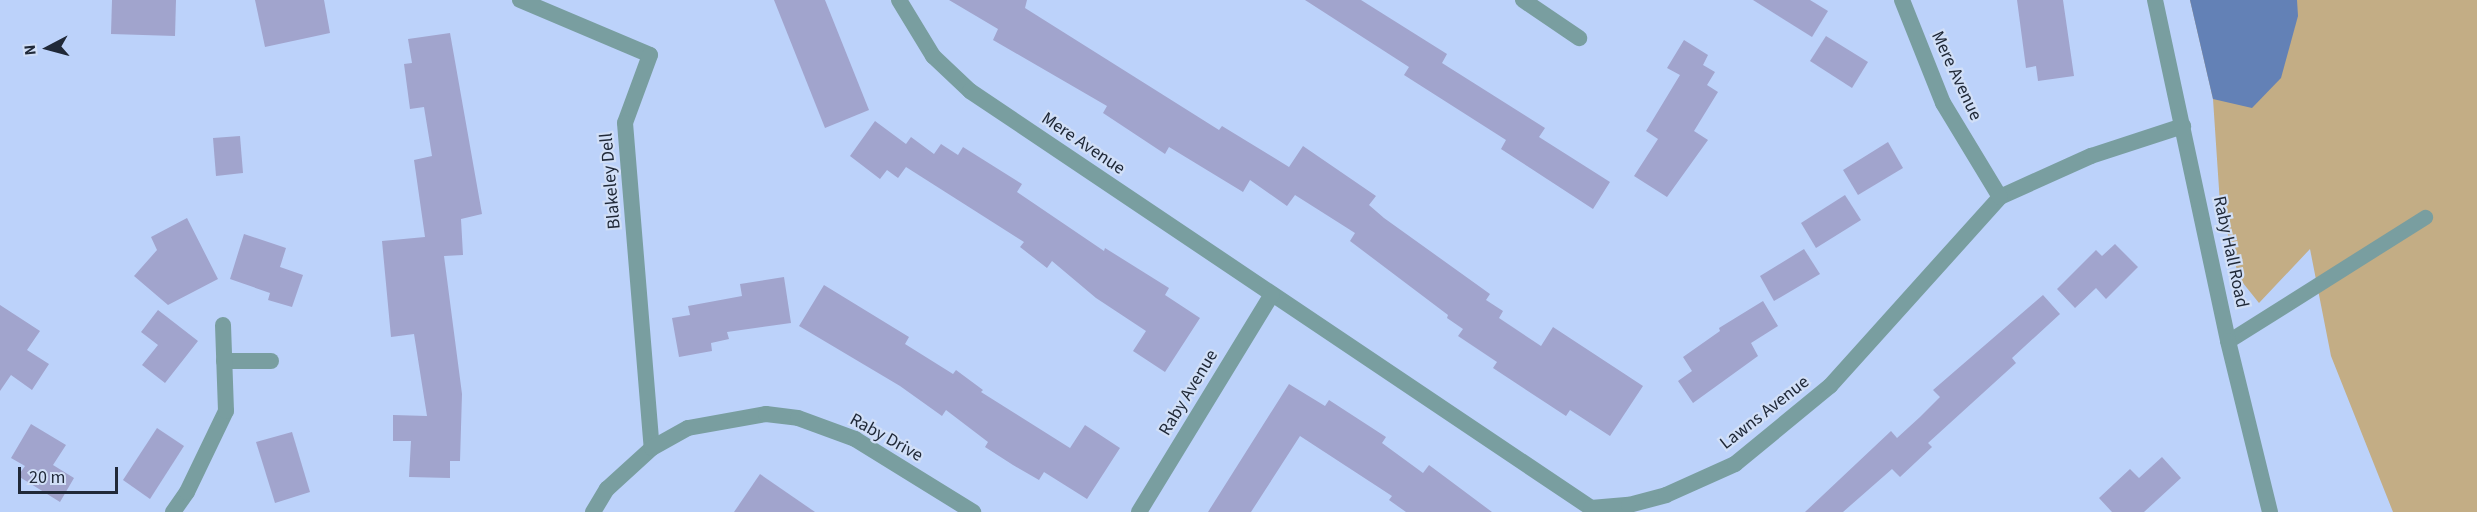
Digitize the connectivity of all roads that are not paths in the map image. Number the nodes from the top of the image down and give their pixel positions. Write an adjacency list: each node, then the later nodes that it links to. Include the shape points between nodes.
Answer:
1 (520, 0): 15 (street, Blakeley Dell, via 650,55 625,123)
2 (898, 0): 10 (street, Mere Avenue, via 933,56 970,91)
3 (1523, 0): 6 (street)
4 (1902, 0): 8 (street, Mere Avenue, via 1943,103)
5 (2155, 0): 7 (street, Raby Hall Road)
6 (1579, 38)
7 (2183, 126): 8 (street, Lawns Avenue, via 2091,156); 12 (street, Raby Hall Road)
8 (2000, 197): 10 (street, Lawns Avenue, via 1830,386 1772,435 1735,464 1666,495 1629,505 1591,508)
9 (2426, 217): 12 (lane)
10 (1272, 294): 19 (street, Raby Avenue)
11 (223, 325): 13 (street)
12 (2228, 341): 20 (street, Raby Hall Road)
13 (224, 361): 14 (street); 16 (street, via 226,411 187,492)
14 (271, 361)
15 (652, 448): 17 (street, Raby Drive, via 607,489); 18 (street, Raby Drive, via 698,426 766,414 798,418 855,439)
16 (173, 512)
17 (592, 512)
18 (974, 512)
19 (1139, 512)
20 (2270, 512)

